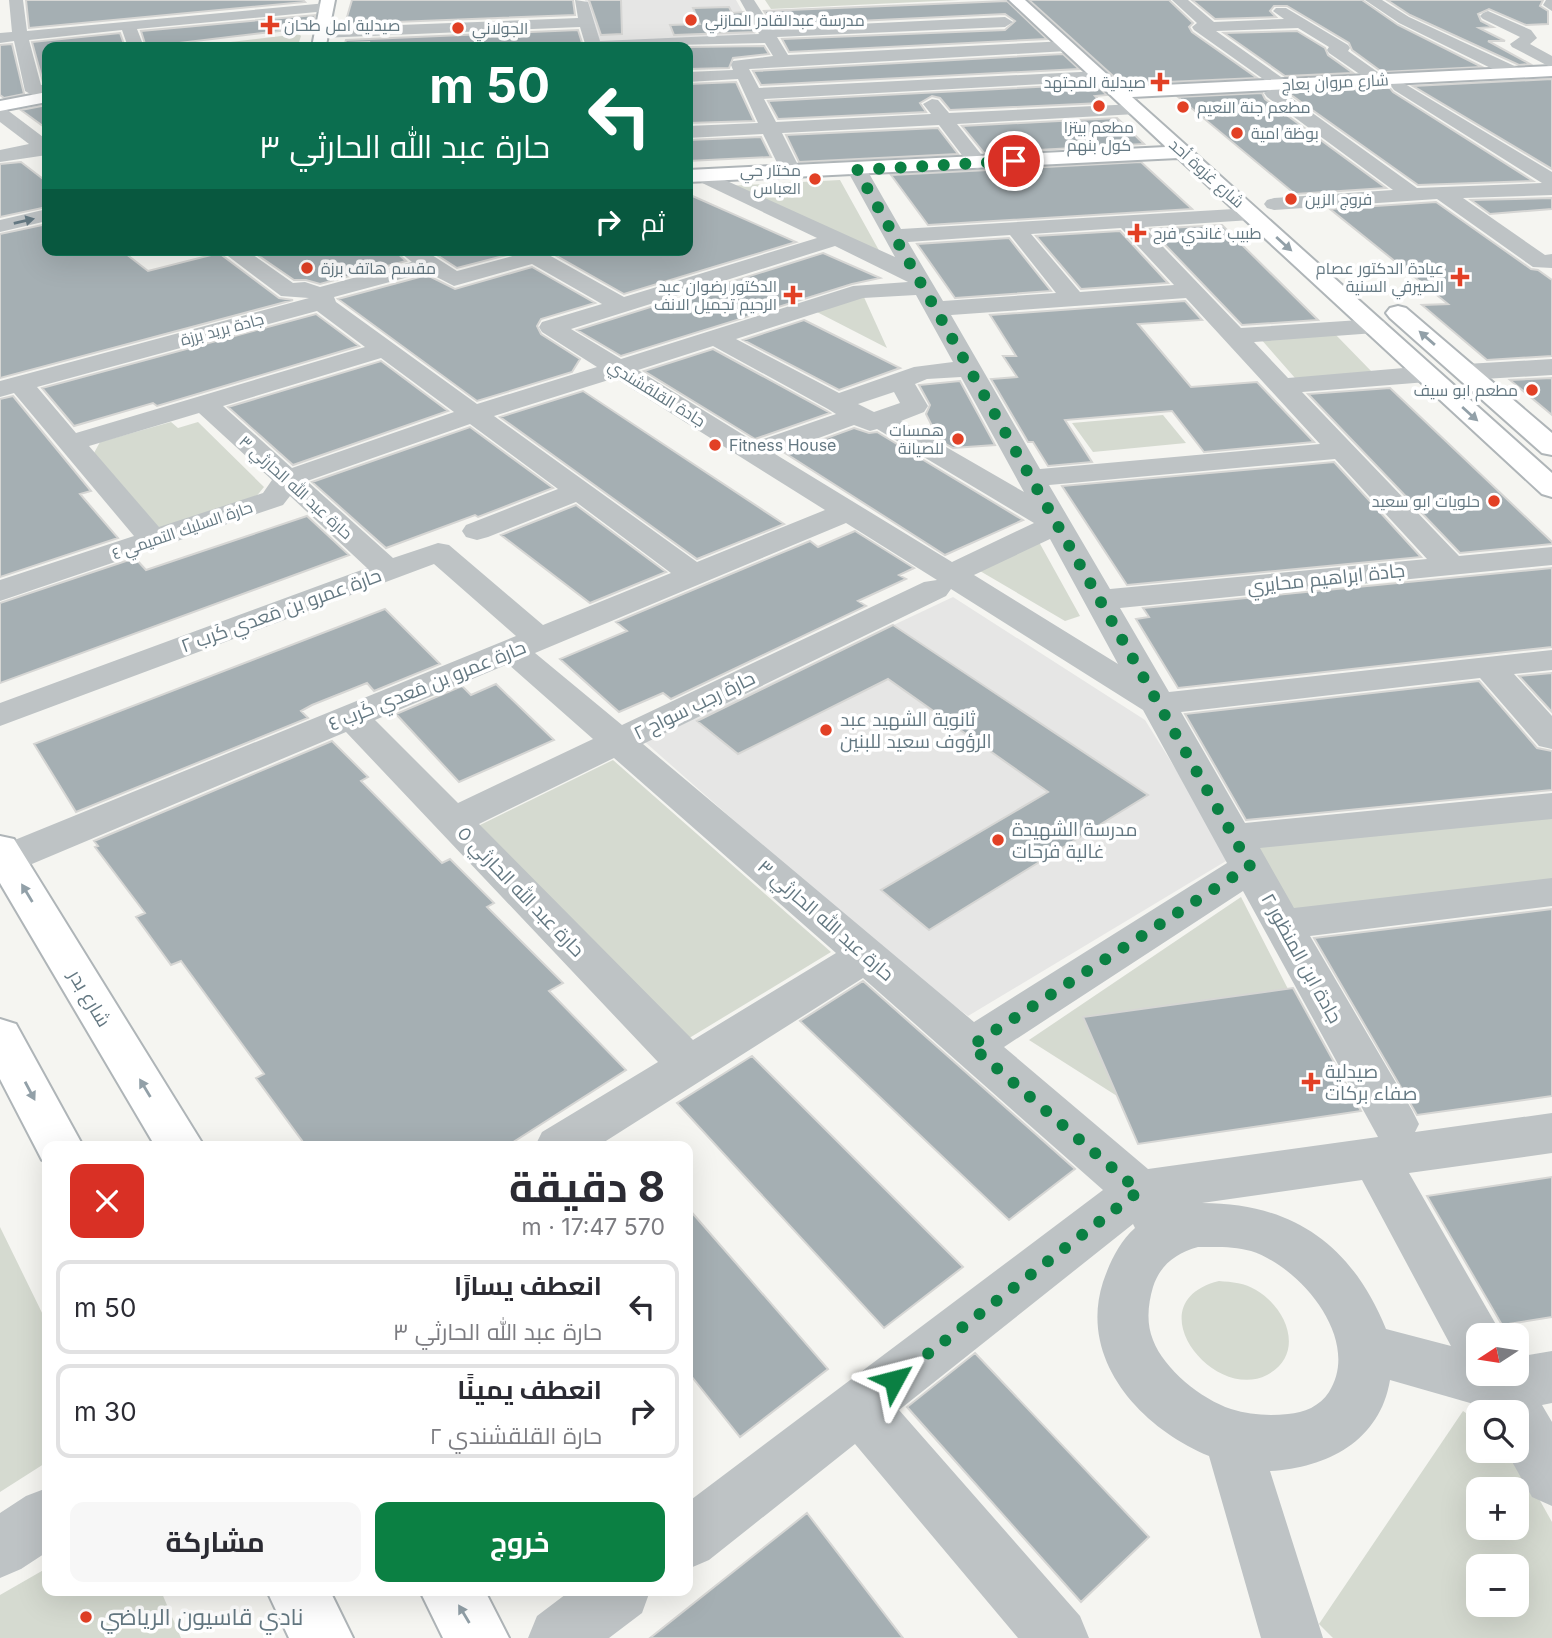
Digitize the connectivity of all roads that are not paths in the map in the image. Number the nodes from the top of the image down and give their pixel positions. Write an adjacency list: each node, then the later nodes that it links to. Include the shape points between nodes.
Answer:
1 (16, 0): 17 (street)
2 (581, 0): 11 (street)
3 (747, 0): 16 (street)
4 (1016, 0): 9 (main road, شارع غزوة أحد)
5 (1179, 0): 14 (street)
6 (1265, 0): 12 (street)
7 (1372, 0): 26 (street)
8 (330, 6): 13 (street); 21 (main road)
9 (1040, 10): 16 (street); 27 (main road, شارع غزوة أحد); 45 (main road, شارع غزوة أحد)
10 (1488, 16): 19 (street)
11 (587, 22): 15 (street); 24 (street)
12 (1303, 23): 14 (street); 35 (street)
13 (128, 26): 17 (street); 20 (street)
14 (1210, 26): 39 (street, via 1200,27)
15 (465, 27): 22 (street); 23 (street)
16 (768, 35): 25 (street); 29 (street)
17 (20, 36): 18 (street); 40 (street)
18 (0, 38)
19 (1530, 38): 26 (street); 32 (street, via 1518,44)
20 (134, 42)
21 (319, 42)
22 (328, 42)
23 (465, 42)
24 (592, 42)
25 (657, 42)
26 (1450, 42): 31 (street)
27 (1067, 46): 28 (street); 34 (main road, شارع غزوة أحد)
28 (893, 54): 29 (street); 36 (street)
29 (783, 60): 30 (street)
30 (742, 69): 33 (street); 43 (street)
31 (1515, 73): 32 (main road, شارع مروان بعاج); 35 (main road, شارع مروان بعاج)
32 (1551, 75): 37 (main road, شارع مروان بعاج)
33 (693, 76)
34 (1100, 76): 36 (street); 45 (main road, شارع غزوة أحد)
35 (1380, 80): 39 (main road, شارع مروان بعاج)
36 (917, 86): 38 (street); 48 (street)
37 (1400, 86): 39 (main road, شارع مروان بعاج); 62 (street)
38 (872, 88): 43 (street); 49 (street)
39 (1277, 88): 45 (main road, شارع مروان بعاج); 65 (street)
40 (42, 91)
41 (42, 93): 44 (street)
42 (42, 93): 46 (main road)
43 (754, 94): 50 (street)
44 (0, 97)
45 (1135, 98): 48 (street); 54 (main road, شارع غزوة أحد); 55 (main road, شارع غزوة أحد)
46 (0, 106)
47 (0, 113): 52 (street)
48 (943, 119): 49 (street); 57 (street)
49 (896, 121): 50 (street)
50 (770, 128): 51 (street); 59 (street)
51 (693, 132)
52 (42, 145)
53 (42, 149): 56 (street)
54 (1212, 150)
55 (1183, 152): 57 (main road); 67 (main road, شارع غزوة أحد)
56 (0, 156)
57 (978, 163): 58 (main road)
58 (857, 170): 59 (main road); 73 (street, جادة ابن المنظور ٢)
59 (792, 173): 60 (main road)
60 (693, 177)
61 (693, 177): 74 (street)
62 (1550, 180): 64 (street)
63 (1253, 186): 66 (main road, شارع غزوة أحد)
64 (1443, 194): 65 (street); 79 (street, via 1541,262)
65 (1413, 195): 66 (street)
66 (1274, 204): 70 (main road, شارع غزوة أحد)
67 (1251, 214): 69 (street); 87 (main road, شارع غزوة أحد, one-way to 87)
68 (42, 216): 71 (street, one-way to 68)
69 (1127, 222): 72 (street); 82 (street)
70 (1294, 222)
71 (0, 226)
72 (1016, 229): 73 (street); 84 (street)
73 (895, 236): 81 (street, جادة ابن المنظور ٢)
74 (835, 239): 81 (street); 86 (street, جادة القلقشندي)
75 (239, 256): 83 (street, via 289,291 305,289)
76 (417, 256): 80 (street)
77 (522, 256): 80 (street, via 454,279)
78 (532, 256): 86 (street)
79 (1552, 261)
80 (430, 264): 83 (street, جادة بريد برزة)
81 (926, 291): 84 (street, حارة السليك التميمي ٤); 89 (street, حارة السليك التميمي ٤, via 861,291); 93 (street, جادة ابن المنظور ٢)
82 (1192, 291): 84 (street, حارة السليك التميمي ٤); 88 (street)
83 (319, 298): 90 (street); 97 (street, جادة بريد برزة)
84 (1074, 300)
85 (1385, 301): 94 (main road, one-way to 85)
86 (621, 305): 92 (street, جادة القلقشندي, via 551,327)
87 (1375, 326): 88 (street); 95 (main road, شارع غزوة أحد)
88 (1235, 336): 98 (street)
89 (714, 337): 92 (street, حارة السليك التميمي ٤); 100 (street)
90 (384, 349): 99 (street); 101 (street)
91 (1552, 366): 94 (street)
92 (617, 368): 101 (street, حارة السليك التميمي ٤); 105 (street, جادة القلقشندي)
93 (969, 369): 96 (street, via 923,372); 107 (street, جادة ابن المنظور ٢)
94 (1466, 372): 103 (main road)
95 (1427, 374): 98 (street); 109 (main road, شارع غزوة أحد, one-way to 109)
96 (900, 381): 100 (street); 100 (street, via 915,406)
97 (10, 386): 102 (street)
98 (1282, 386): 104 (street)
99 (204, 403): 102 (street); 108 (street, حارة عبد الله الحارثي ٣)
100 (858, 412): 105 (street); 106 (street)
101 (474, 414): 108 (street, حارة السليك التميمي ٤); 110 (street)
102 (71, 443): 114 (street)
103 (1552, 447)
104 (1342, 450): 107 (street); 116 (street)
105 (753, 452): 111 (street, جادة القلقشندي)
106 (954, 463): 107 (street); 112 (street)
107 (1025, 467): 112 (street, جادة ابن المنظور ٢)
108 (287, 479): 114 (street, حارة السليك التميمي ٤, via 273,499); 117 (street, حارة عبد الله الحارثي ٣)
109 (1552, 488)
110 (579, 491): 113 (street); 118 (street)
111 (848, 511): 118 (street, حارة عمرو بن مَعدي كَرب ٤); 119 (street, جادة القلقشندي)
112 (1057, 524): 119 (street, حارة رجب سواح ٢); 121 (street, جادة ابن المنظور ٢)
113 (477, 531)
114 (154, 540): 120 (street, حارة السليك التميمي ٤)
115 (1552, 556): 116 (street, جادة ابراهيم محايري)
116 (1451, 566): 121 (street, جادة ابراهيم محايري)
117 (388, 570): 122 (street, حارة عمرو بن مَعدي كَرب ٢, via 438,551); 126 (street, حارة عمرو بن مَعدي كَرب ٢)
118 (694, 575): 122 (street, حارة عمرو بن مَعدي كَرب ٤)
119 (942, 582): 125 (street, جادة القلقشندي); 129 (street, حارة رجب سواح ٢)
120 (0, 592)
121 (1100, 600): 125 (street, جادة ابن المنظور ٢)
122 (525, 644): 127 (street, حارة عمرو بن مَعدي كَرب ٤); 129 (street, حارة عبد الله الحارثي ٣)
123 (1552, 660): 124 (street)
124 (1489, 667): 125 (street); 128 (street)
125 (1159, 704): 132 (street, جادة ابن المنظور ٢)
126 (0, 715)
127 (351, 716): 131 (street, حارة عبد الله الحارثي ٥); 133 (street, حارة عمرو بن مَعدي كَرب ٤)
128 (1552, 738)
129 (618, 741): 131 (street, حارة رجب سواح ٢); 136 (street, حارة عبد الله الحارثي ٣)
130 (1552, 806): 132 (street)
131 (453, 821): 139 (street, حارة عبد الله الحارثي ٥)
132 (1242, 852): 135 (street, جادة ابن المنظور ٢); 138 (street)
133 (3, 854): 142 (main road, شارع بدر, one-way to 133)
134 (1552, 892): 135 (street)
135 (1282, 924): 144 (street, جادة ابن المنظور ٢)
136 (866, 956): 138 (street, حارة عبد الله الحارثي ٣); 139 (street)
137 (0, 1036): 141 (main road, one-way to 141)
138 (971, 1046): 145 (street, حارة عبد الله الحارثي ٣)
139 (690, 1066): 143 (street)
140 (1552, 1133): 144 (street)
141 (57, 1141)
142 (177, 1141)
143 (567, 1141)
144 (1385, 1141): 145 (street); 147 (street, جادة ابن المنظور ٢)
145 (1139, 1191): 146 (street, حارة عبد الله الحارثي ٣); 151 (street)
146 (1167, 1234): 148 (street, via 1198,1225 1234,1225 1270,1235 1305,1254 1334,1281 1355,1313); 152 (street, via 1141,1255 1125,1284 1121,1318 1132,1356 1156,1392 1190,1421)
147 (1478, 1323)
148 (1365, 1348): 149 (street); 152 (street, via 1363,1384 1346,1416 1316,1437 1276,1445)
149 (1466, 1374)
150 (1510, 1386): 153 (street, جادة ابن المنظور ٢)
151 (860, 1407): 155 (street); 163 (street)
152 (1232, 1440): 164 (street)
153 (1552, 1477)
154 (42, 1520): 156 (street)
155 (693, 1535)
156 (0, 1548)
157 (300, 1596): 160 (main road)
158 (453, 1596): 161 (main road, one-way to 158)
159 (614, 1596): 162 (street)
160 (322, 1638)
161 (478, 1638)
162 (559, 1638)
163 (1058, 1638)
164 (1292, 1638)

